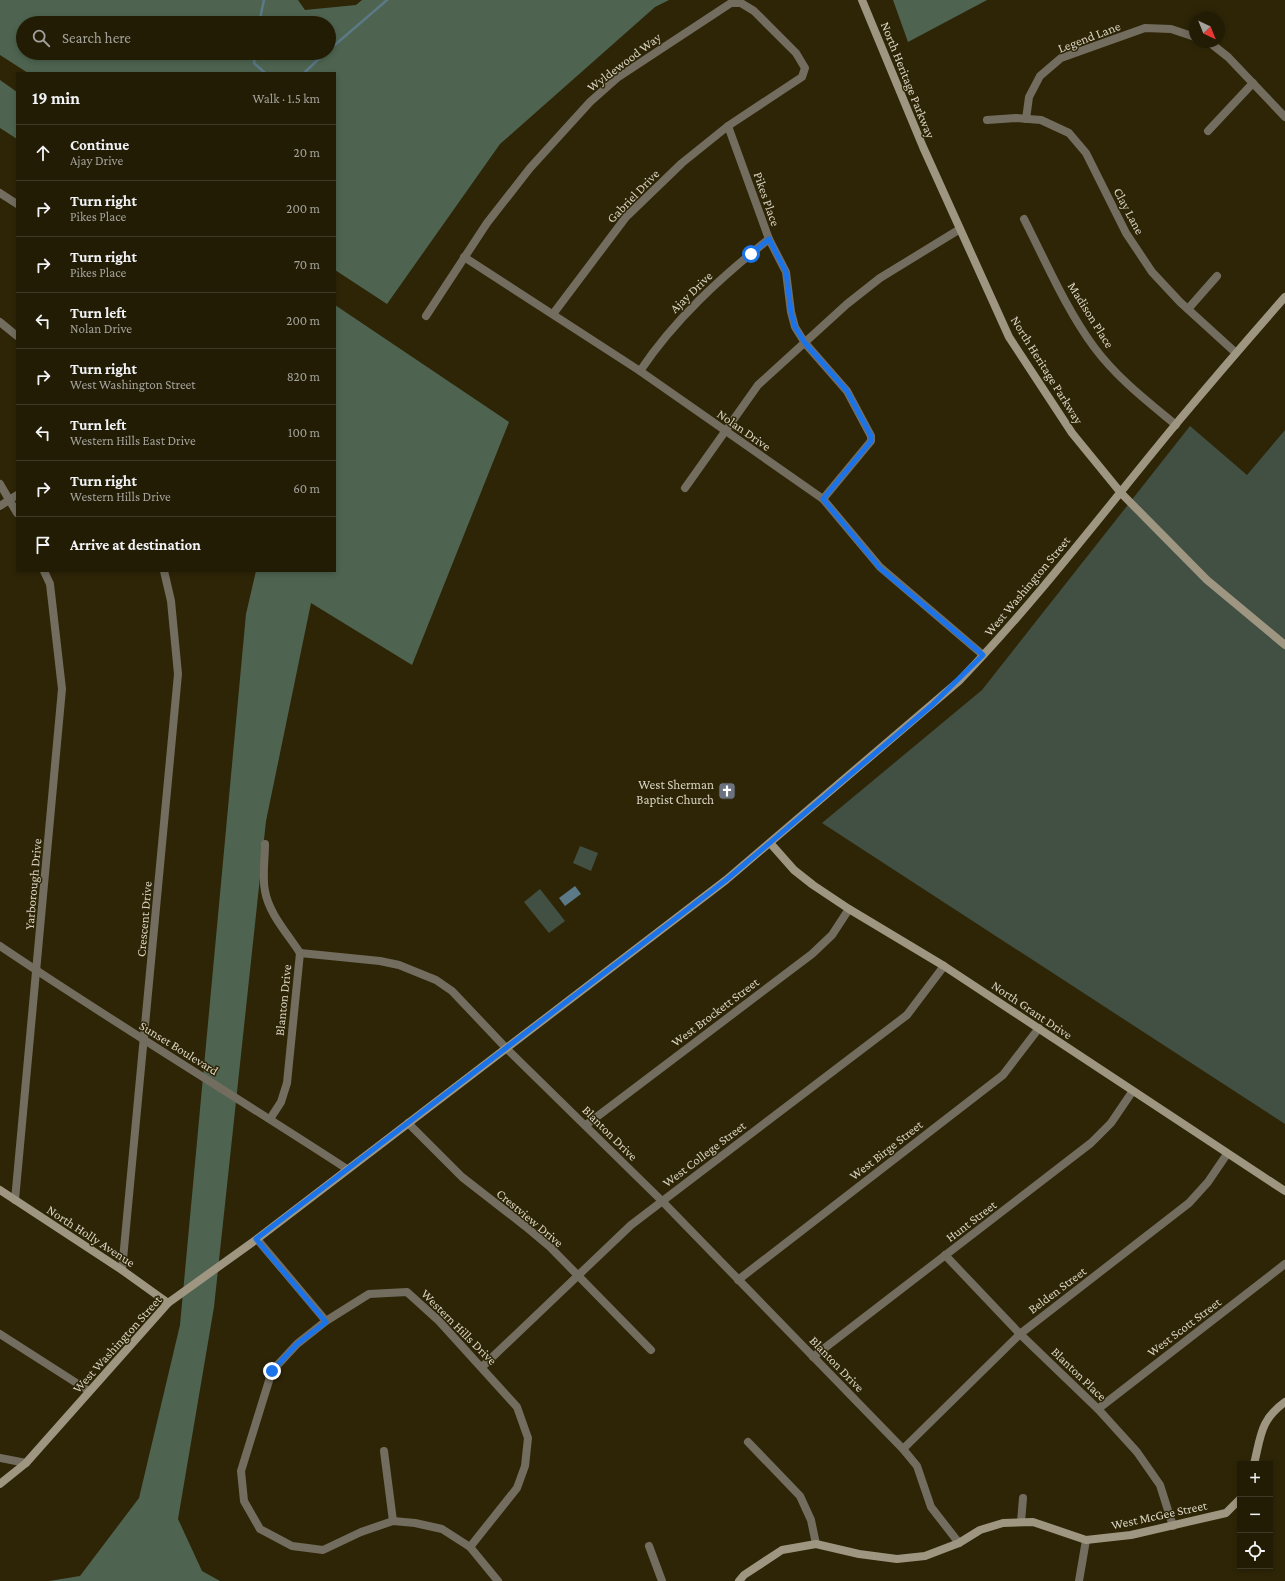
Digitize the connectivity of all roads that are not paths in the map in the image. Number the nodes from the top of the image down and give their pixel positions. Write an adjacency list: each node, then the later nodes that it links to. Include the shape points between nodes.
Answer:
1 (862, 0): 13 (street, North Heritage Parkway, via 923,148)
2 (1189, 35): 6 (street, Legend Lane, via 1171,29 1145,28 1061,58 1040,76 1029,97)
3 (1217, 48): 4 (street)
4 (1253, 83): 5 (street); 9 (street)
5 (1285, 117)
6 (1026, 119): 7 (street, Clay Lane); 18 (street, Clay Lane, via 1041,120 1069,133 1086,153 1131,240 1152,272)
7 (987, 120)
8 (728, 126): 14 (street, Pikes Place); 15 (street, Wyldewood Way, via 802,77 805,68 796,53 777,32 741,3 731,3 660,49 617,78 590,102 530,168); 19 (street, Gabriel Drive, via 682,163 626,216)
9 (1208, 131)
10 (0, 193): 11 (street)
11 (16, 203)
12 (1024, 219): 26 (street, Madison Place, via 1065,300 1094,347 1123,379)
13 (960, 229): 23 (street, via 880,278); 30 (street, North Heritage Parkway, via 1009,337 1072,433)
14 (769, 239): 23 (street, Pikes Place, via 786,272 795,327); 25 (street, Ajay Drive, via 704,294 656,347)
15 (464, 257): 19 (street, Nolan Drive); 20 (street, Wyldewood Way)
16 (1217, 276): 18 (street)
17 (1285, 297): 24 (street, West Washington Street)
18 (1188, 309): 24 (street, Clay Lane)
19 (553, 314): 25 (street, Nolan Drive)
20 (426, 316)
21 (0, 322): 22 (street)
22 (16, 335)
23 (805, 343): 27 (street, via 758,385); 32 (street, Pikes Place, via 847,391 871,436 871,441)
24 (1236, 353): 26 (street, West Washington Street)
25 (640, 371): 27 (street, Nolan Drive)
26 (1176, 425): 30 (street, West Washington Street)
27 (725, 431): 29 (street); 32 (street, Nolan Drive)
28 (0, 484): 31 (street)
29 (685, 488)
30 (1121, 493): 37 (street, North Heritage Parkway, via 1208,580); 38 (street, West Washington Street)
31 (14, 497): 33 (street); 34 (street)
32 (823, 499): 38 (street, Nolan Drive, via 880,568)
33 (0, 506)
34 (16, 508)
35 (44, 572): 45 (street, Yarborough Drive, via 50,584 62,689)
36 (164, 572): 47 (street, Crescent Drive, via 171,601 178,674)
37 (1285, 645)
38 (983, 655): 40 (street, West Washington Street, via 932,705)
39 (265, 844): 43 (street, via 267,900)
40 (771, 844): 41 (street, North Grant Drive, via 794,870); 48 (street, West Washington Street)
41 (849, 909): 44 (street, North Grant Drive); 52 (street, West Brockett Street, via 832,935 812,954)
42 (0, 946): 45 (street, Sunset Boulevard)
43 (300, 953): 48 (street, Blanton Drive, via 380,961 421,972 452,991); 50 (street, Blanton Drive, via 287,1083 281,1102)
44 (944, 966): 46 (street, North Grant Drive); 58 (street, West College Street, via 907,1015)
45 (37, 971): 47 (street, Sunset Boulevard); 57 (street, Yarborough Drive)
46 (1039, 1028): 49 (street, North Grant Drive); 64 (street, West Birge Street, via 1003,1075)
47 (145, 1042): 50 (street, Sunset Boulevard); 62 (street, Crescent Drive)
48 (507, 1049): 51 (street, West Washington Street); 52 (street, Blanton Drive)
49 (1132, 1092): 53 (street, North Grant Drive); 60 (street, Hunt Street, via 1111,1123 1091,1143)
50 (270, 1119): 54 (street, Sunset Boulevard)
51 (408, 1123): 54 (street, West Washington Street); 63 (street, Crestview Drive, via 462,1177 550,1247)
52 (586, 1126): 58 (street, Blanton Drive)
53 (1227, 1154): 56 (street, North Grant Drive); 68 (street, Belden Street, via 1208,1182 1189,1203)
54 (347, 1169): 59 (street, West Washington Street)
55 (0, 1190): 57 (street, North Holly Avenue)
56 (1285, 1191)
57 (15, 1200): 62 (street, North Holly Avenue)
58 (662, 1201): 63 (street, West College Street, via 616,1238); 64 (street, Blanton Drive)
59 (256, 1239): 65 (street, West Washington Street); 66 (street)
60 (945, 1255): 68 (street, Blanton Place); 70 (street, Hunt Street)
61 (1285, 1264): 74 (street, West Scott Street)
62 (122, 1270): 65 (street, North Holly Avenue)
63 (576, 1276): 69 (street, Crestview Drive); 71 (street, West College Street)
64 (738, 1280): 70 (street, Blanton Drive)
65 (168, 1303): 72 (street, West Washington Street)
66 (326, 1322): 71 (street, Western Hills Drive, via 369,1294 407,1292 439,1321); 84 (street, Western Hills Drive, via 297,1344 272,1371 241,1471 244,1501 260,1529 292,1546 323,1550 361,1532)
67 (0, 1334): 72 (street)
68 (1020, 1334): 74 (street, Blanton Place); 76 (street, Belden Street)
69 (651, 1350)
70 (813, 1357): 76 (street, Blanton Drive)
71 (482, 1367): 91 (street, Western Hills Drive, via 517,1407 528,1438 525,1466 517,1488)
72 (90, 1391): 80 (street, West Washington Street)
73 (1285, 1402): 79 (street, via 1276,1408 1264,1424)
74 (1098, 1409): 86 (street, Blanton Place, via 1137,1452 1160,1486)
75 (748, 1442): 89 (street, via 800,1496 811,1520)
76 (903, 1449): 88 (street, Blanton Drive, via 917,1466 931,1508)
77 (384, 1451): 84 (street)
78 (0, 1458): 80 (street)
79 (1255, 1461)
80 (26, 1463): 81 (street, West Washington Street)
81 (0, 1484)
82 (1023, 1498): 85 (street)
83 (1237, 1502): 86 (street, West McGee Street, via 1226,1513)
84 (393, 1521): 91 (street, Western Hills Drive, via 442,1529)
85 (1021, 1522): 87 (street, West McGee Street, via 1033,1522); 88 (street, West McGee Street, via 1003,1523 980,1530)
86 (1173, 1526): 87 (street, West McGee Street, via 1131,1535)
87 (1086, 1540): 95 (street)
88 (959, 1543): 89 (street, West McGee Street, via 925,1556 897,1559 859,1554)
89 (816, 1544): 94 (street, West McGee Street, via 782,1550)
90 (649, 1546): 93 (street)
91 (470, 1547): 92 (street, Western Hills Drive)
92 (498, 1581)
93 (662, 1581)
94 (739, 1581)
95 (1079, 1581)

